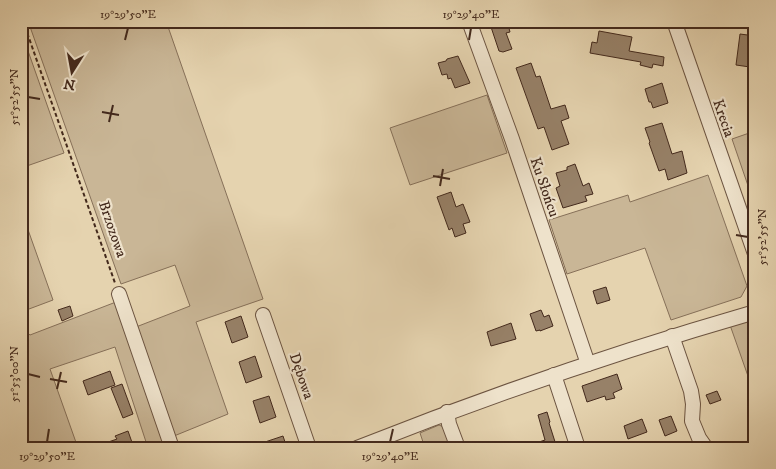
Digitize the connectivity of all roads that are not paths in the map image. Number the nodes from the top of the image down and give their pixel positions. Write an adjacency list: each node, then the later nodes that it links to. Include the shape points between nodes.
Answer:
1 (469, 21): 8 (street, Ku Słońcu)
2 (674, 21): 3 (street, Krecia)
3 (755, 254)
4 (118, 294): 11 (street)
5 (755, 312): 7 (street)
6 (263, 314): 12 (street, Dębowa)
7 (672, 336): 8 (street); 16 (street, via 691,391 692,422)
8 (588, 364): 9 (street)
9 (554, 375): 10 (street); 15 (street)
10 (447, 412): 13 (street); 14 (street)
11 (172, 448)
12 (310, 448)
13 (358, 448)
14 (458, 448)
15 (578, 448)
16 (706, 448)

